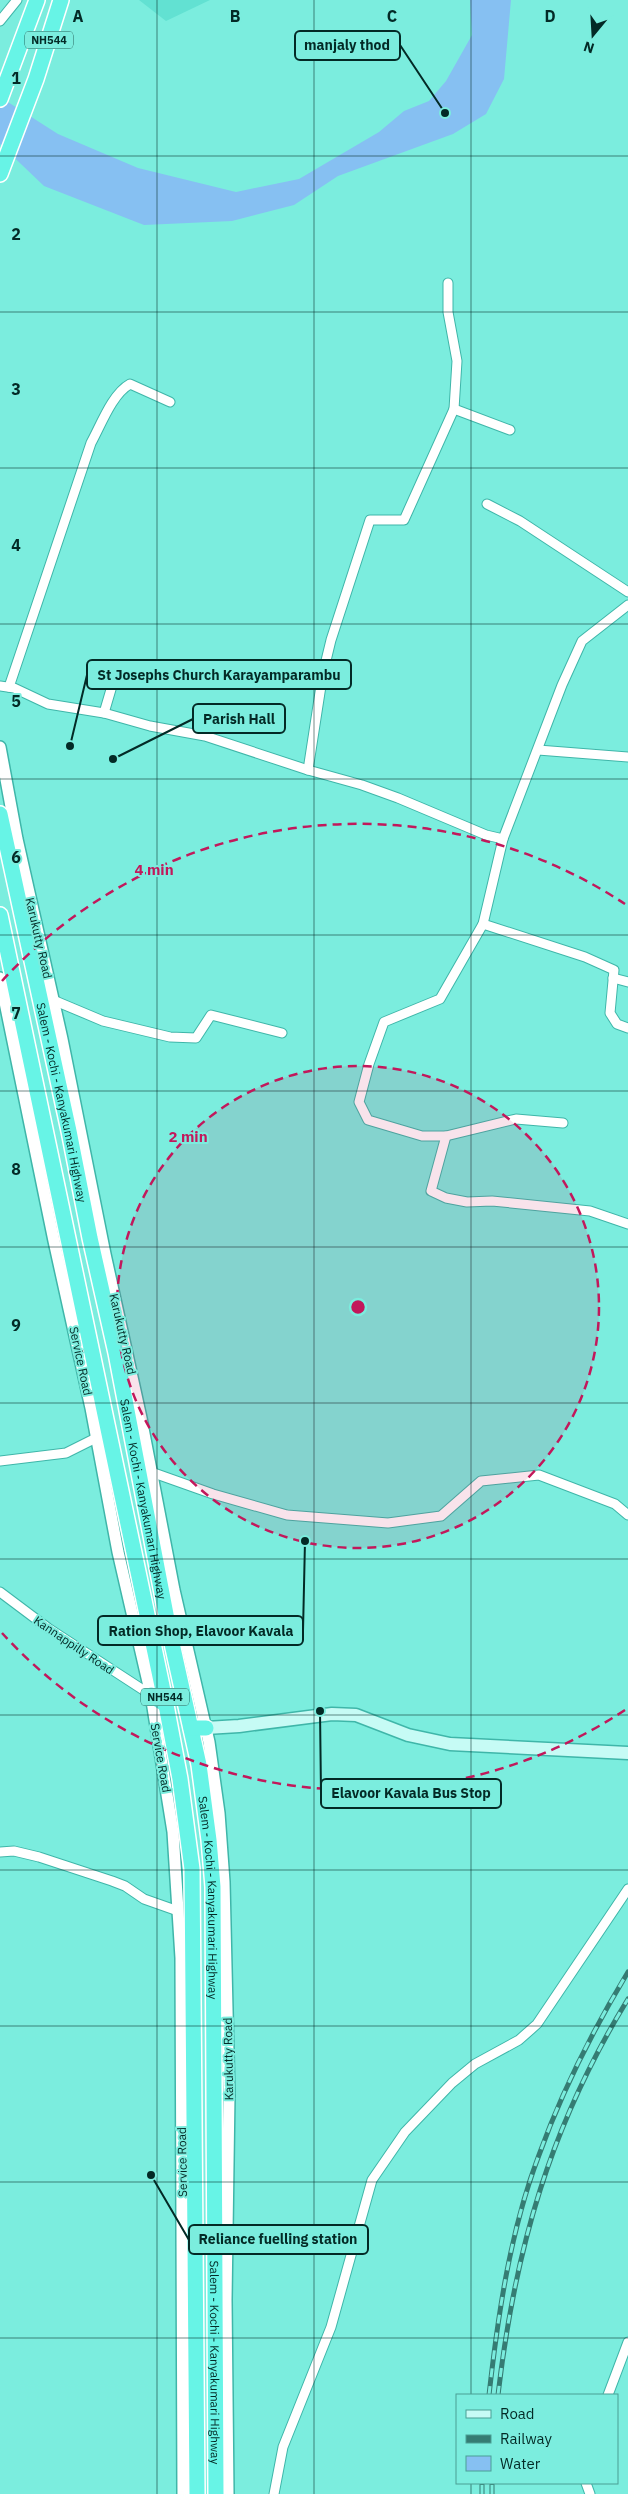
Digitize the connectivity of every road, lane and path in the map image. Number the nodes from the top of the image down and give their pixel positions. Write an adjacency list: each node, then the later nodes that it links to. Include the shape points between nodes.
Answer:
1 (17, 0): 4 (street)
2 (37, 0): 5 (highway, NH544)
3 (61, 0): 6 (highway, NH544, via 36,79)
4 (0, 21)
5 (0, 99)
6 (0, 174)
7 (448, 283): 9 (street, via 448,312 456,361)
8 (170, 402): 15 (street, via 130,384 111,406 91,442)
9 (454, 409): 10 (street); 20 (street, via 404,520 370,520 331,640)
10 (510, 430)
11 (487, 504): 12 (street, via 520,521)
12 (628, 592)
13 (628, 604): 18 (street, via 582,641)
14 (170, 677): 16 (street, via 117,669)
15 (4, 686): 16 (street, via 48,704)
16 (104, 713): 20 (street, via 205,736)
17 (0, 746): 28 (street, Karukutty Road)
18 (538, 750): 19 (street); 22 (street)
19 (628, 757)
20 (308, 770): 22 (street, via 380,790 486,836)
21 (0, 814): 41 (highway, Salem - Kochi - Kanyakumari Highway / NH544, via 116,1354 162,1592)
22 (503, 840): 24 (street)
23 (0, 915): 40 (highway, Salem - Kochi - Kanyakumari Highway / NH544)
24 (483, 924): 26 (street, via 585,957 614,970); 32 (street, via 440,999 384,1022 359,1102 368,1120 422,1136)
25 (0, 978): 34 (street, Service Road)
26 (613, 978): 27 (street); 29 (street, via 610,1014 617,1024)
27 (628, 982)
28 (53, 1000): 30 (street, via 103,1021 170,1037 196,1038 211,1015); 36 (street, Karukutty Road)
29 (628, 1028)
30 (282, 1033)
31 (563, 1123): 32 (street, via 516,1119)
32 (446, 1136): 33 (street, via 431,1191 467,1202 492,1201 590,1211)
33 (628, 1224)
34 (96, 1438): 35 (street, via 66,1453); 39 (street, Service Road)
35 (0, 1461)
36 (152, 1472): 37 (street, via 287,1515 388,1523 441,1516 482,1481 539,1475 614,1504); 41 (street, Karukutty Road)
37 (628, 1515)
38 (0, 1592): 39 (street, Kannappilly Road, via 48,1628)
39 (150, 1695): 40 (highway); 45 (street, Service Road, via 173,1832)
40 (166, 1704): 49 (highway, Salem - Kochi - Kanyakumari Highway / NH544, via 192,1869)
41 (198, 1728): 42 (main road, via 332,1714 356,1715 408,1735 450,1744); 50 (highway, Salem - Kochi - Kanyakumari Highway / NH544, via 213,1887); 51 (street, Karukutty Road, via 219,1813 224,1882 229,2132 226,2300)
42 (628, 1753)
43 (0, 1852): 45 (street, via 14,1851 39,1857 112,1881 144,1899)
44 (628, 1889): 52 (street, via 537,2024 519,2040 475,2064 452,2083 405,2132 372,2180 331,2327 283,2447)
45 (178, 1911): 48 (street, Service Road, via 181,1958)
46 (628, 2342): 47 (street)
47 (608, 2394)
48 (183, 2494)
49 (198, 2494)
50 (216, 2494)
51 (228, 2494)
52 (274, 2494)

